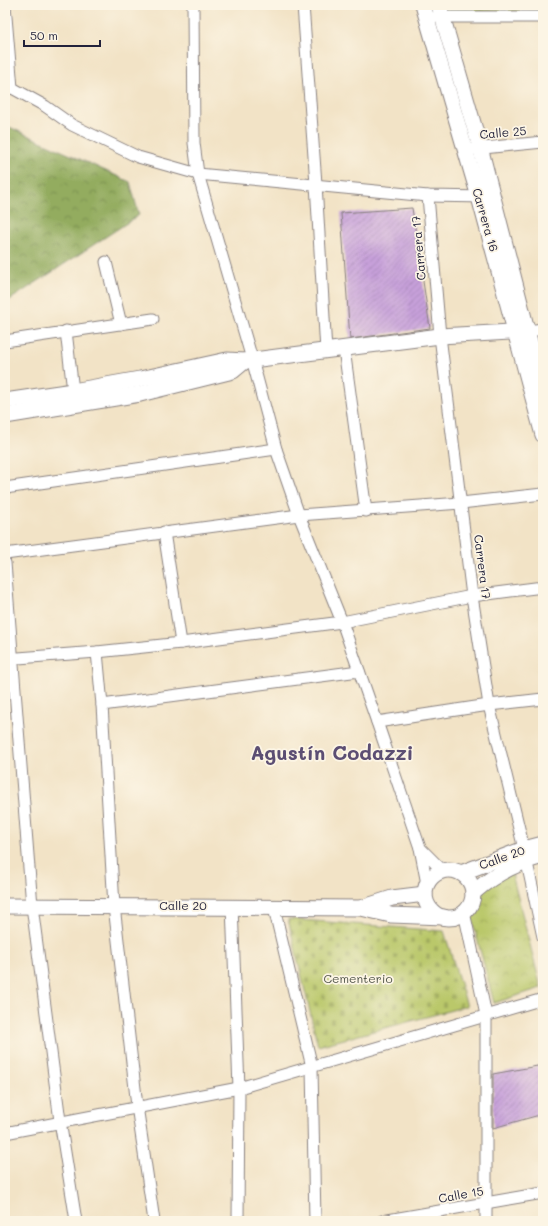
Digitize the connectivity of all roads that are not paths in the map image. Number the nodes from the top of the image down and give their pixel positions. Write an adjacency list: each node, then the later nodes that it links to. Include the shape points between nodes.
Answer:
1 (5, 5): 7 (street)
2 (193, 5): 11 (street, via 194,143)
3 (303, 5): 12 (street)
4 (425, 11): 5 (street); 10 (street, Carrera 16)
5 (441, 11): 6 (street); 9 (street, Carrera 16)
6 (543, 17)
7 (8, 86): 11 (street, via 46,106 72,125 138,157)
8 (543, 142): 9 (street, Calle 25)
9 (480, 147): 10 (street, Calle 25); 14 (street, Carrera 16)
10 (465, 150): 14 (street, Carrera 16)
11 (198, 174): 12 (street); 25 (street)
12 (316, 184): 13 (street); 24 (street)
13 (428, 196): 14 (street); 21 (street, Carrera 17)
14 (486, 197): 19 (street, Carrera 16)
15 (106, 262): 17 (street)
16 (153, 319): 17 (street)
17 (121, 324): 20 (street)
18 (543, 329): 19 (street)
19 (521, 331): 21 (street); 27 (street, Carrera 16); 30 (street, Carrera 16)
20 (66, 332): 22 (street); 26 (street)
21 (440, 336): 23 (street); 34 (street, Carrera 17)
22 (5, 341)
23 (344, 349): 24 (street); 35 (street)
24 (326, 351): 25 (street)
25 (248, 360): 26 (street, via 227,360); 29 (street, via 233,371 140,394); 31 (street)
26 (73, 391): 28 (street)
27 (543, 392)
28 (5, 401)
29 (5, 416)
30 (543, 435)
31 (276, 449): 32 (street); 36 (street)
32 (5, 488)
33 (543, 494): 34 (street)
34 (461, 503): 35 (street); 41 (street, Carrera 17)
35 (366, 510): 36 (street)
36 (299, 515): 37 (street); 42 (street)
37 (164, 532): 38 (street); 43 (street)
38 (5, 554)
39 (5, 563): 45 (street)
40 (543, 586): 41 (street)
41 (472, 596): 42 (street); 49 (street, Carrera 17)
42 (342, 622): 43 (street); 46 (street)
43 (181, 643): 44 (street)
44 (97, 652): 45 (street); 48 (street)
45 (9, 658): 60 (street)
46 (359, 671): 48 (street); 50 (street)
47 (543, 699): 49 (street)
48 (102, 705): 61 (street)
49 (489, 705): 50 (street); 53 (street, Carrera 17)
50 (377, 722): 52 (street)
51 (543, 844): 53 (street, Calle 20)
52 (420, 848): 55 (street); 57 (street)
53 (525, 855): 54 (street, Calle 20); 56 (street, Calle 20); 58 (street, Calle 20); 67 (street, Carrera 17)
54 (543, 856)
55 (443, 870): 56 (street); 57 (street, via 433,875)
56 (461, 873): 58 (street, via 470,881)
57 (426, 889): 64 (street, Calle 20); 66 (street, via 427,904 434,913)
58 (473, 893): 65 (street, via 471,903)
59 (5, 906): 60 (street, Calle 20)
60 (32, 906): 61 (street, Calle 20); 73 (street)
61 (114, 906): 62 (street, Calle 20); 72 (street)
62 (232, 906): 63 (street, Calle 20); 71 (street)
63 (274, 908): 64 (street, Calle 20); 70 (street)
64 (361, 908): 66 (street, Calle 20, via 391,915)
65 (464, 912): 66 (street, via 455,917); 69 (street)
66 (444, 917)
67 (543, 937)
68 (543, 999): 69 (street)
69 (486, 1015): 70 (street); 76 (street)
70 (312, 1067): 71 (street); 80 (street)
71 (239, 1088): 72 (street); 79 (street)
72 (137, 1106): 73 (street); 78 (street)
73 (60, 1122): 74 (street); 77 (street)
74 (5, 1132)
75 (543, 1193): 76 (street, Calle 15)
76 (486, 1204): 81 (street, Calle 15); 82 (street)
77 (76, 1221)
78 (154, 1221)
79 (238, 1221)
80 (315, 1221)
81 (382, 1221)
82 (486, 1221)

